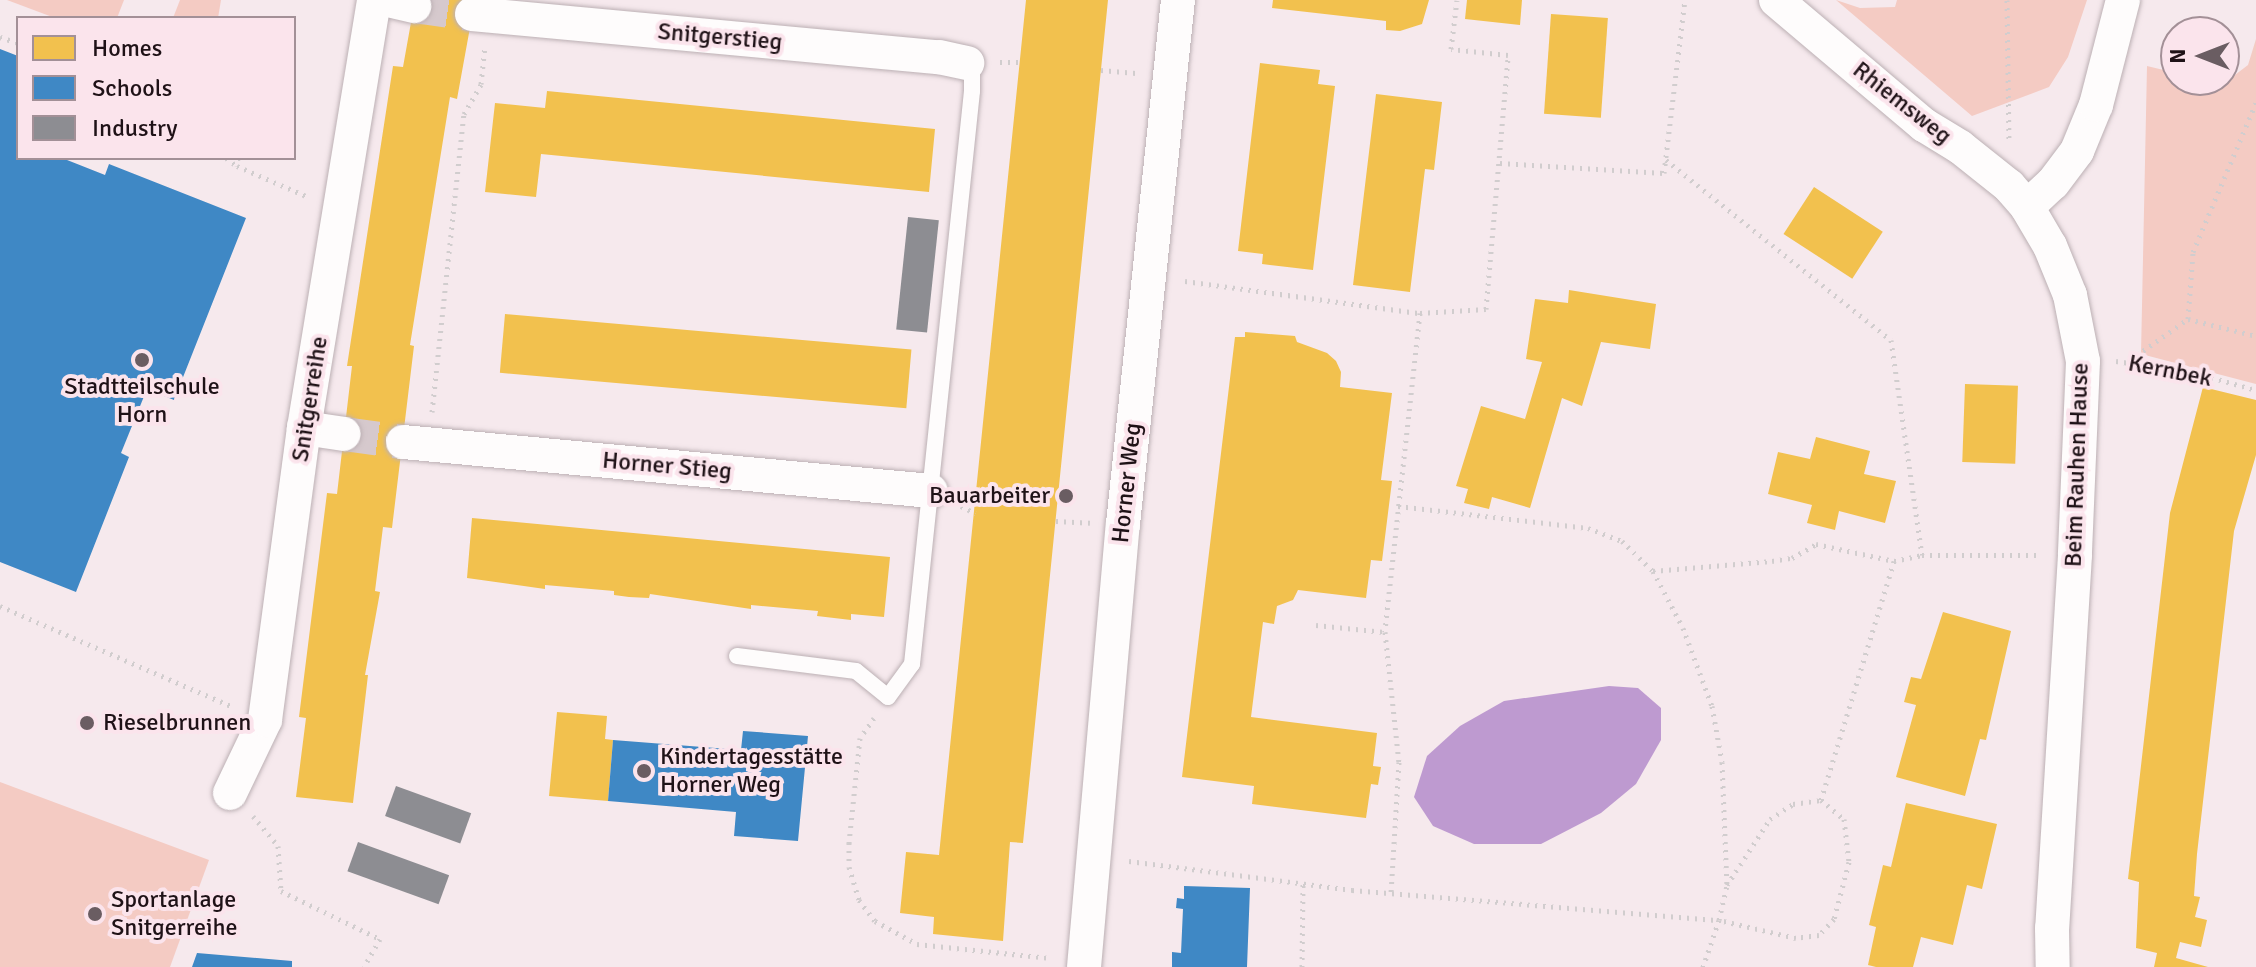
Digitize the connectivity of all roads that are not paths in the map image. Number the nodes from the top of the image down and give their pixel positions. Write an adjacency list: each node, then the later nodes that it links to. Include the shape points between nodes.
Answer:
1 (374, 0): 8 (street, Snitgerreihe)
2 (1178, 0): 14 (street, Horner Weg)
3 (1776, 0): 7 (street, Rhiemsweg)
4 (2123, 0): 7 (street, via 2096,105 2077,151 2053,183)
5 (481, 15): 6 (street, Snitgerstieg)
6 (967, 63): 11 (lane, via 972,91)
7 (2018, 196): 15 (street, Beim Rauhen Hause, via 2050,246 2070,295 2083,361)
8 (304, 428): 9 (street); 13 (street, Snitgerreihe, via 265,720)
9 (344, 434)
10 (416, 443): 11 (street, Horner Stieg)
11 (931, 491): 12 (lane, via 912,664 888,697 856,671)
12 (737, 656)
13 (230, 793)
14 (1084, 964)
15 (2053, 967)

